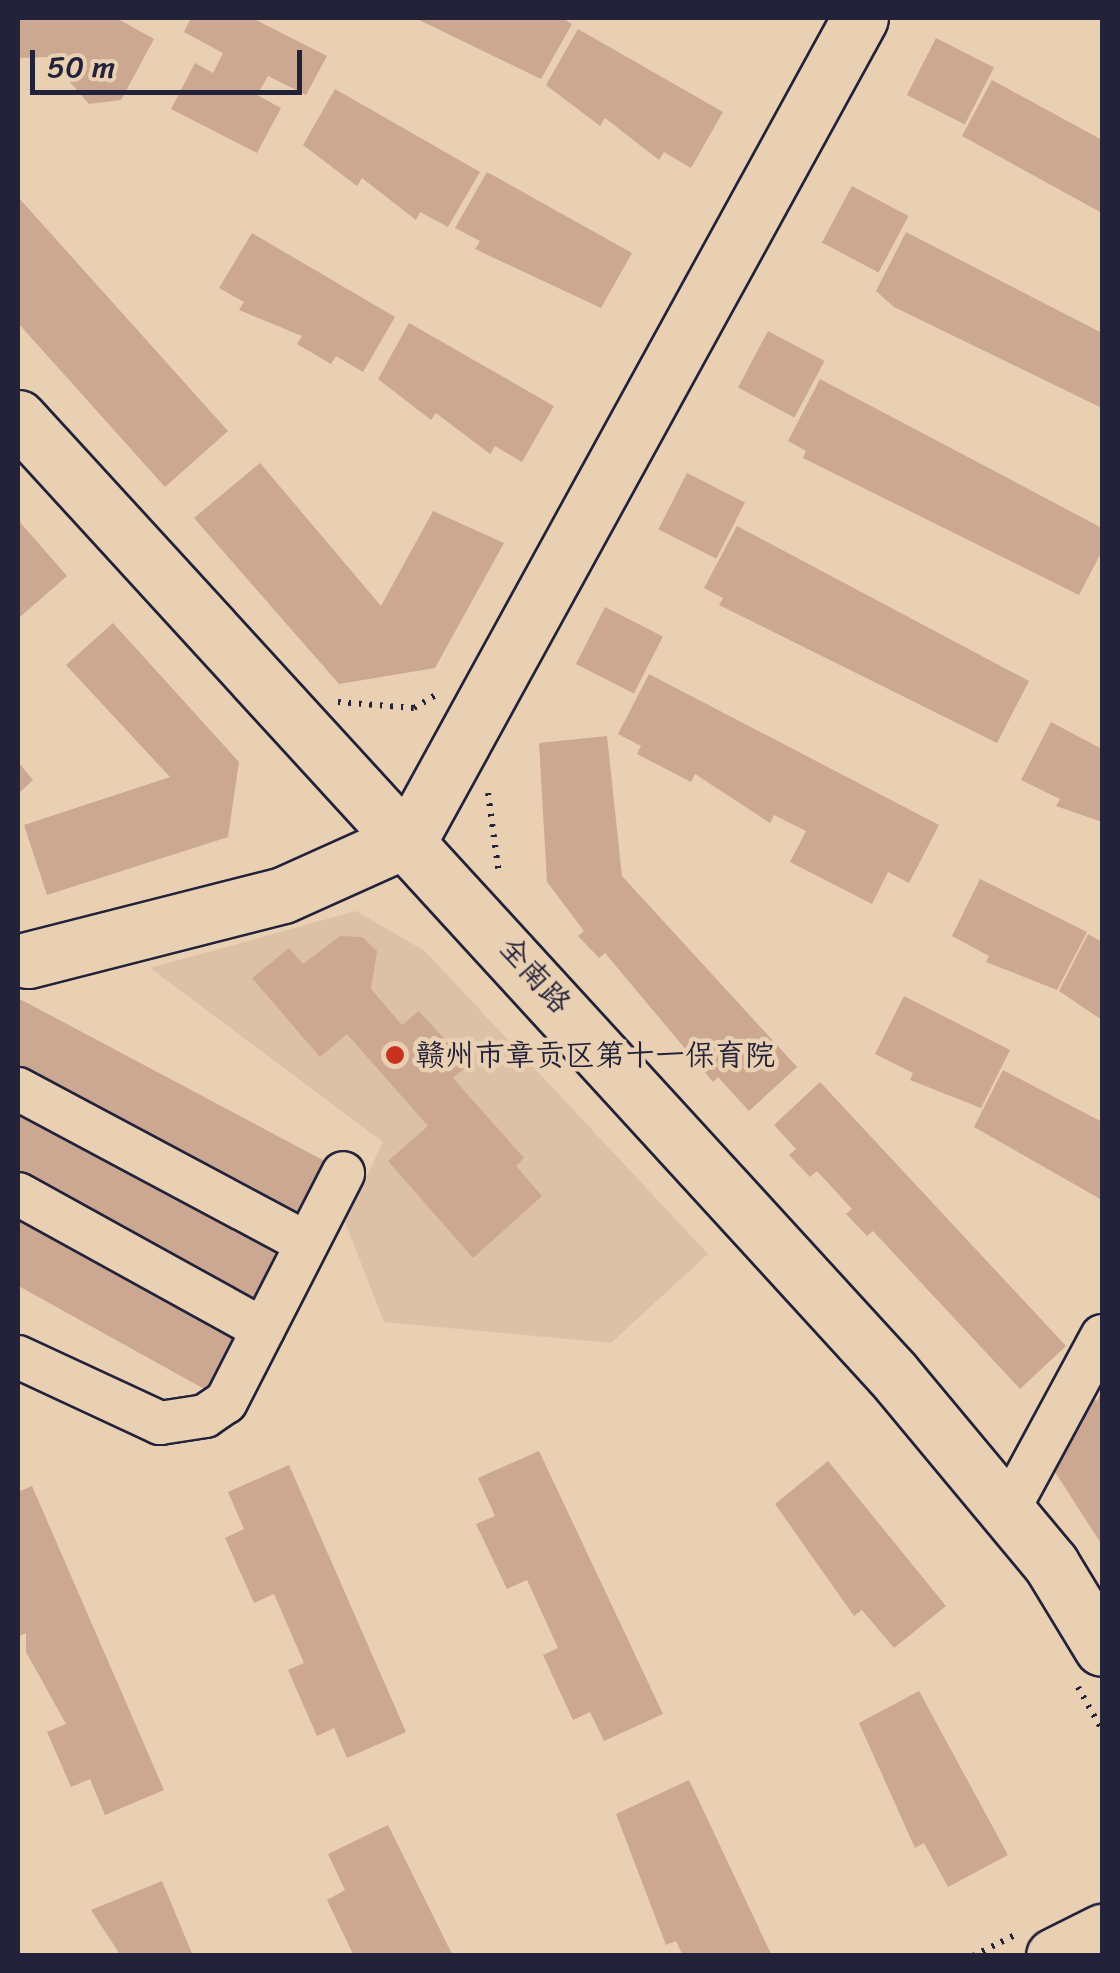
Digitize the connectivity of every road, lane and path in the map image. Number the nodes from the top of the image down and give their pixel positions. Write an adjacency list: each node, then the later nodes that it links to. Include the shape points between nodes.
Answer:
1 (860, 18): 5 (street)
2 (18, 418): 5 (street, 全南路)
3 (451, 686): 4 (path, via 414,708)
4 (330, 701)
5 (410, 838): 6 (street, via 283,895); 14 (street, 全南路)
6 (28, 960)
7 (18, 1089): 10 (street)
8 (343, 1174): 10 (street)
9 (18, 1194): 11 (street)
10 (307, 1243): 11 (street)
11 (263, 1330): 13 (street, via 226,1402 183,1423 160,1423)
12 (1102, 1336): 14 (street)
13 (18, 1357)
14 (1007, 1512): 15 (street, 全南路)
15 (1102, 1648)
16 (1102, 1932): 17 (street)
17 (1054, 1956)

